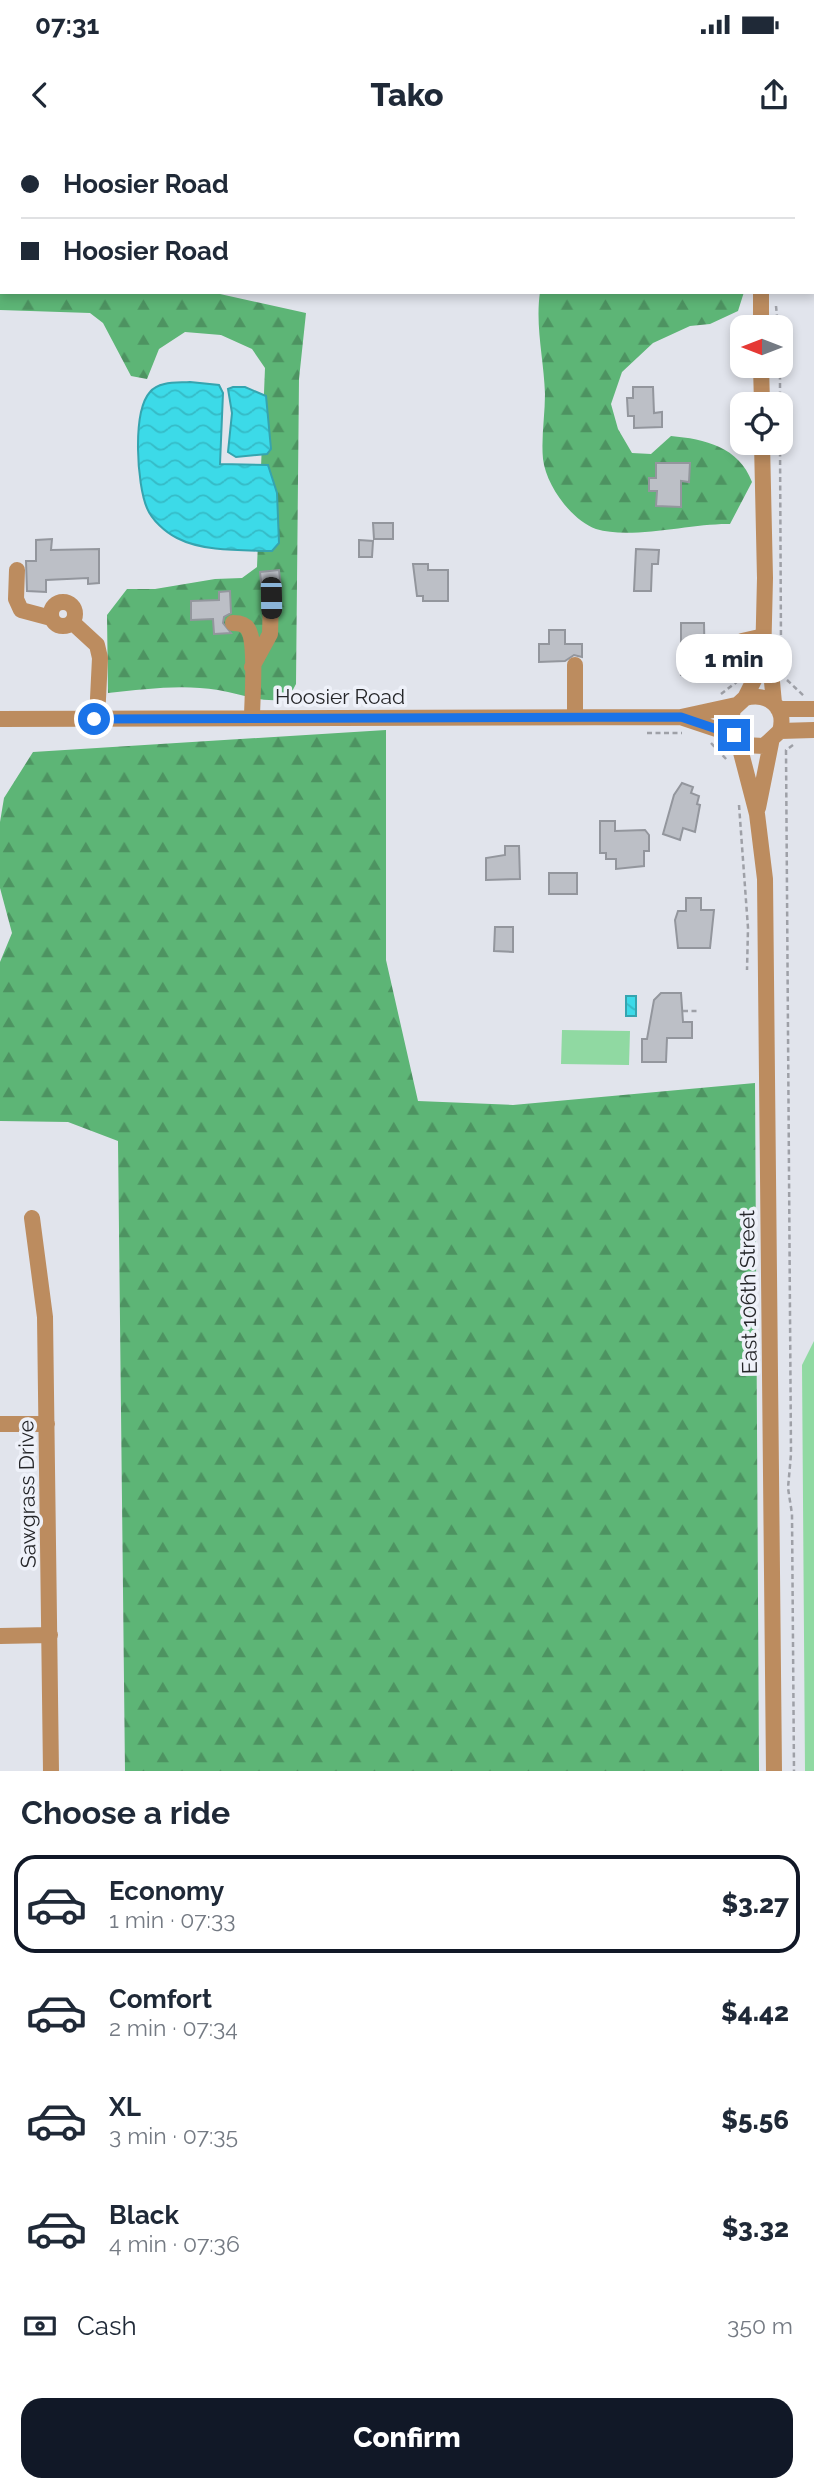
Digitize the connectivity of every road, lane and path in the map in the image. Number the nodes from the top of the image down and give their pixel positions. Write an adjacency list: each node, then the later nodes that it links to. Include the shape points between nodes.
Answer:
1 (761, 294): 3 (street)
2 (776, 304): 4 (path)
3 (761, 315)
4 (777, 315)
5 (762, 455): 9 (street)
6 (780, 455): 12 (path)
7 (17, 570): 23 (street, via 16,599 21,610 62,626 72,622 97,645)
8 (271, 598): 15 (street, via 267,645)
9 (765, 602): 11 (street); 17 (street)
10 (233, 623): 15 (street, via 248,629)
11 (764, 636): 14 (street, via 742,641); 16 (street, via 763,662)
12 (781, 646)
13 (575, 665): 19 (street)
14 (722, 667)
15 (251, 669): 21 (street)
16 (741, 701): 17 (street, via 762,696); 20 (street, Hoosier Road); 28 (street, via 730,717)
17 (776, 706): 18 (street); 27 (street, via 782,719)
18 (814, 709)
19 (575, 717): 20 (street, Hoosier Road); 21 (street, Hoosier Road)
20 (681, 717): 28 (street, Hoosier Road)
21 (252, 718): 23 (street, Hoosier Road)
22 (0, 719): 23 (street, Hoosier Road)
23 (97, 719)
24 (814, 730): 27 (street)
25 (647, 733): 26 (path)
26 (689, 734)
27 (776, 737): 28 (street, via 751,747); 31 (street, East 106th Street)
28 (736, 738): 31 (street, East 106th Street)
29 (786, 750): 42 (path, via 788,1488)
30 (737, 795): 32 (path, via 743,834)
31 (757, 814): 41 (street, East 106th Street, via 765,879)
32 (747, 970)
33 (683, 1011): 34 (path)
34 (699, 1012)
35 (32, 1218): 37 (street, Sawgrass Drive, via 45,1317)
36 (0, 1424): 37 (street)
37 (47, 1424): 38 (street, Sawgrass Drive)
38 (50, 1635): 39 (street); 40 (street, Sawgrass Drive)
39 (0, 1636)
40 (51, 1771)
41 (774, 1771)
42 (794, 1771)

